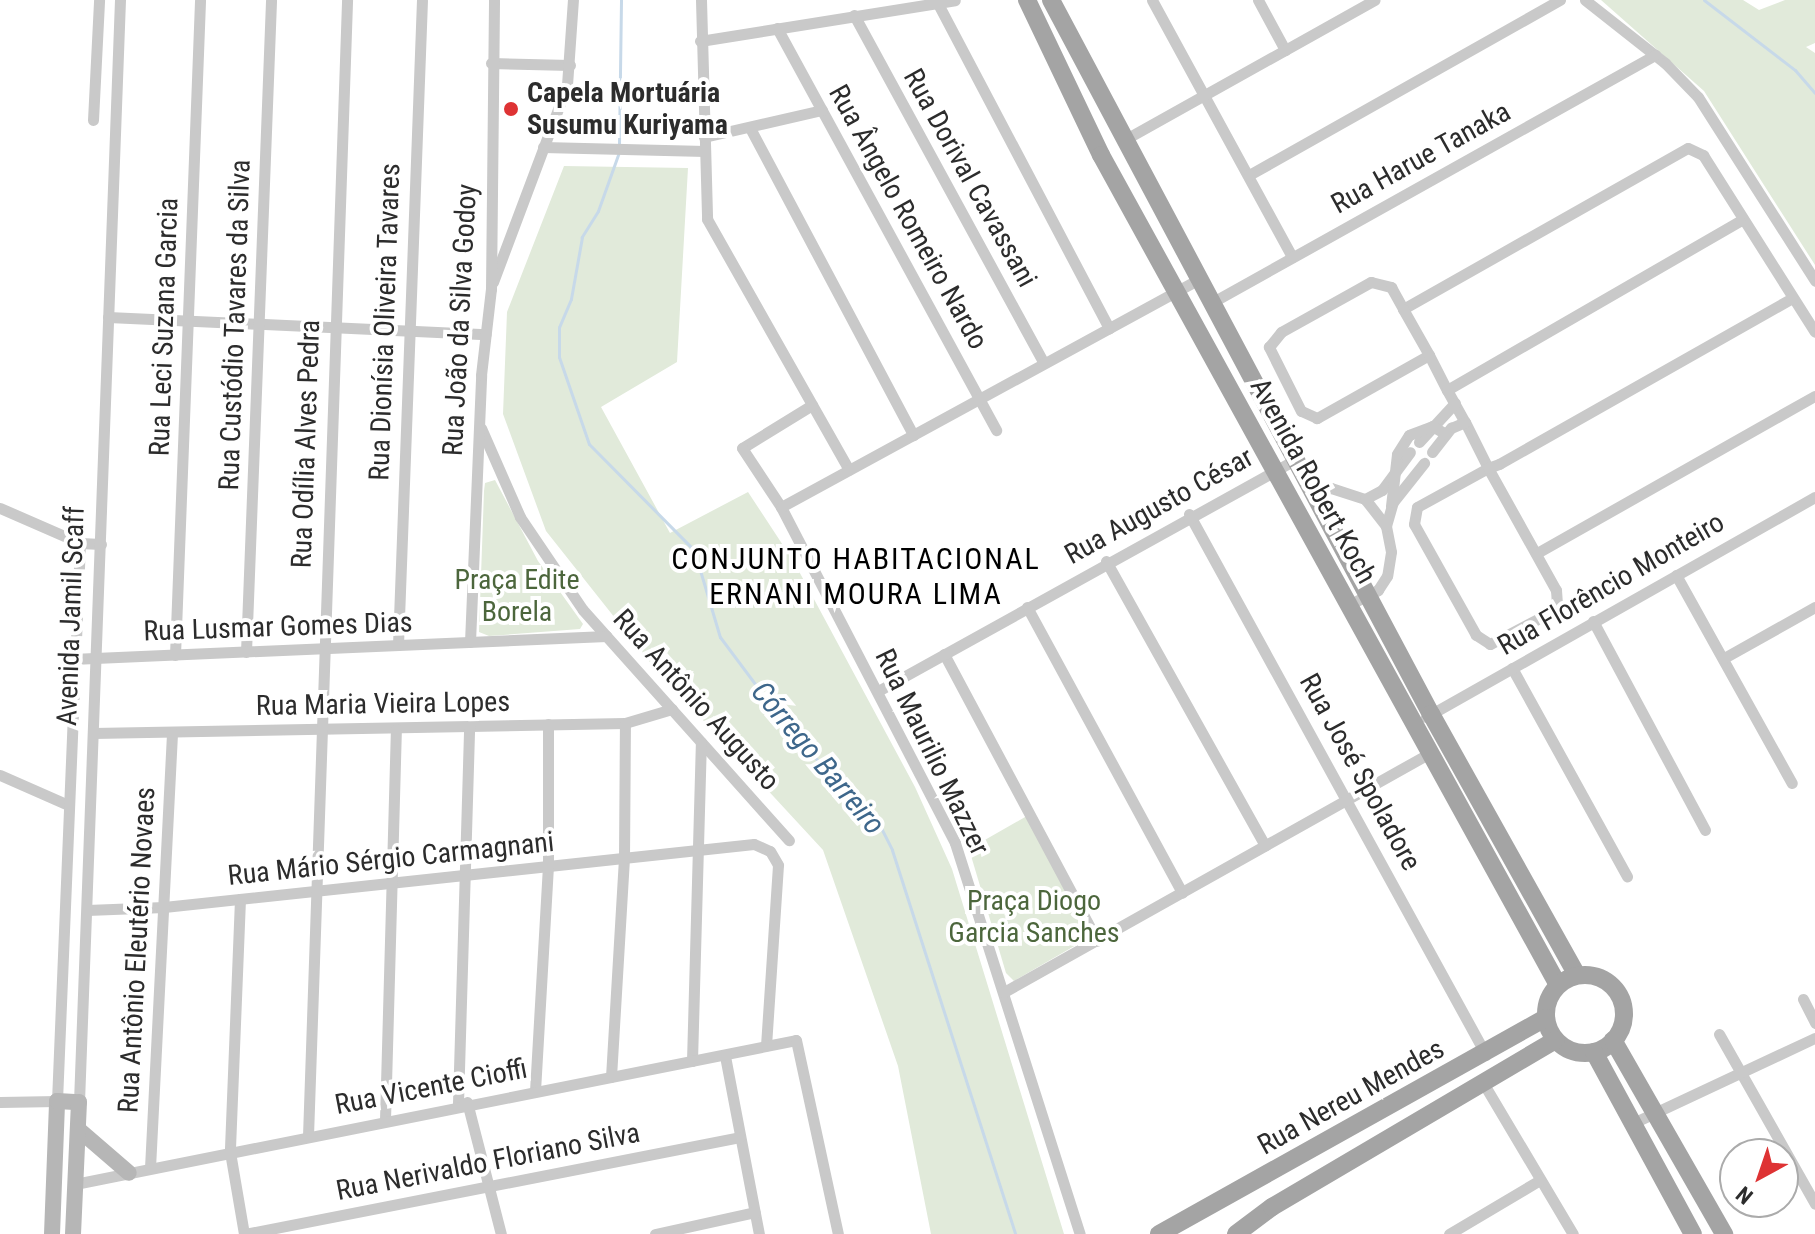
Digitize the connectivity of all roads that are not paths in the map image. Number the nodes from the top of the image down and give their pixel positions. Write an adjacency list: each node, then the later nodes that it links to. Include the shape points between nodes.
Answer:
1 (99, 0): 26 (street)
2 (120, 0): 28 (street, Avenida Jamil Scaff)
3 (200, 0): 47 (street, Rua Leci Suzana Garcia)
4 (271, 0): 48 (street, Rua Custódio Tavares da Silva)
5 (347, 0): 49 (street, Rua Odília Alves Pedra)
6 (422, 0): 51 (street, Rua Dionísia Oliveira Tavares)
7 (494, 0): 24 (street, Rua João da Silva Godoy)
8 (573, 0): 25 (street)
9 (701, 0): 21 (street)
10 (955, 0): 18 (street)
11 (1027, 0): 42 (main road, Avenida Robert Koch, via 1101,155)
12 (1051, 0): 33 (main road, Avenida Robert Koch)
13 (1152, 0): 27 (street)
14 (1258, 0): 22 (street)
15 (1375, 0): 22 (street)
16 (1560, 0): 36 (street)
17 (1585, 0): 23 (street)
18 (937, 2): 19 (street); 50 (street)
19 (854, 15): 20 (street); 55 (street, Rua Dorival Cavassani)
20 (777, 28): 21 (street); 29 (street, Rua Ângelo Romeiro Nardo)
21 (700, 41): 32 (street)
22 (1285, 50): 27 (street)
23 (1655, 55): 38 (street, Rua Harue Tanaka); 40 (street, via 1703,103)
24 (491, 63): 25 (street); 41 (street, Rua João da Silva Godoy)
25 (570, 65): 34 (street)
26 (95, 94): 28 (street); 30 (street)
27 (1207, 95): 33 (street); 36 (street)
28 (116, 97): 46 (street, Avenida Jamil Scaff)
29 (822, 110): 31 (street); 58 (street, Rua Ângelo Romeiro Nardo)
30 (93, 120)
31 (750, 128): 32 (street); 66 (street)
32 (704, 137): 35 (street)
33 (1124, 140): 39 (main road, Avenida Robert Koch)
34 (543, 147): 35 (street); 41 (street)
35 (705, 151): 60 (street, via 707,219)
36 (1249, 175): 38 (street)
37 (1740, 221): 43 (street); 45 (street, via 1703,155 1683,149); 56 (street)
38 (1292, 257): 44 (street, Rua Harue Tanaka)
39 (1198, 280): 42 (street); 44 (main road, Avenida Robert Koch)
40 (1815, 281)
41 (491, 289): 53 (street, Rua João da Silva Godoy)
42 (1176, 292): 50 (street); 73 (main road, Avenida Robert Koch)
43 (1792, 298): 52 (street); 72 (street)
44 (1211, 303): 70 (main road, Avenida Robert Koch)
45 (1403, 309): 54 (street); 54 (street, via 1381,281 1271,340 1270,355 1301,411 1322,416)
46 (108, 317): 47 (street); 85 (street, Avenida Jamil Scaff)
47 (188, 320): 48 (street); 100 (street, Rua Leci Suzana Garcia)
48 (259, 323): 49 (street); 98 (street, Rua Custódio Tavares da Silva)
49 (334, 326): 51 (street); 97 (street, Rua Odília Alves Pedra)
50 (1109, 328): 55 (street)
51 (407, 330): 53 (street); 96 (street, Rua Dionísia Oliveira Tavares)
52 (1815, 332)
53 (486, 334): 62 (street, Rua João da Silva Godoy)
54 (1429, 355): 56 (street)
55 (1044, 363): 58 (street)
56 (1447, 390): 59 (street)
57 (1815, 396): 86 (street)
58 (980, 398): 64 (street, Rua Ângelo Romeiro Nardo); 66 (street)
59 (1455, 403): 61 (street); 63 (street)
60 (812, 405): 74 (street); 80 (street, Rua Maurilio Mazzer, via 742,448)
61 (1465, 422): 65 (street); 72 (street)
62 (479, 423): 94 (street, Rua Antônio Augusto, via 520,517); 95 (street, Rua João da Silva Godoy)
63 (1432, 426): 65 (street); 67 (street); 75 (street, via 1408,437)
64 (996, 430)
65 (1446, 434): 69 (street)
66 (913, 435): 74 (street)
67 (1419, 442)
68 (1410, 452): 75 (street)
69 (1432, 452)
70 (1297, 459): 73 (street, Rua Augusto César); 76 (main road, Avenida Robert Koch)
71 (1424, 463): 79 (street)
72 (1488, 468): 86 (street); 86 (street, via 1414,512 1414,524 1484,643 1522,628 1557,603)
73 (1274, 469): 82 (street, Rua Augusto César); 90 (main road, Avenida Robert Koch)
74 (849, 470): 80 (street)
75 (1392, 476): 78 (street, via 1379,493); 79 (street)
76 (1315, 490): 78 (street, via 1331,488); 89 (main road, Avenida Robert Koch)
77 (1815, 497): 88 (street, Rua Florêncio Monteiro)
78 (1365, 499): 83 (street)
79 (1391, 506): 83 (street)
80 (781, 507): 105 (street, Rua Maurilio Mazzer)
81 (0, 508): 84 (street)
82 (1189, 514): 87 (street, Rua Augusto César); 120 (street, Rua José Spoladore)
83 (1386, 526): 89 (street, via 1389,568)
84 (80, 543): 85 (street); 102 (street, Avenida Jamil Scaff)
85 (101, 544): 103 (street, Avenida Jamil Scaff)
86 (1537, 553)
87 (1106, 561): 91 (street, Rua Augusto César); 124 (street)
88 (1676, 575): 93 (street, Rua Florêncio Monteiro); 101 (street)
89 (1371, 595): 90 (street); 107 (main road, Avenida Robert Koch)
90 (1351, 604): 109 (main road, Avenida Robert Koch)
91 (1027, 607): 99 (street, Rua Augusto César); 132 (street)
92 (1813, 612): 101 (street)
93 (1593, 621): 104 (street, Rua Florêncio Monteiro); 122 (street)
94 (607, 636): 95 (street, Rua Lusmar Gomes Dias); 106 (street, Rua Antônio Augusto)
95 (470, 642): 96 (street, Rua Lusmar Gomes Dias)
96 (398, 645): 97 (street, Rua Lusmar Gomes Dias)
97 (323, 649): 98 (street, Rua Lusmar Gomes Dias); 112 (street, Rua Odília Alves Pedra)
98 (246, 652): 100 (street, Rua Lusmar Gomes Dias)
99 (944, 654): 105 (street, Rua Augusto César); 136 (street)
100 (175, 655): 103 (street, Rua Lusmar Gomes Dias)
101 (1724, 658): 119 (street)
102 (72, 659): 103 (street, Rua Lusmar Gomes Dias); 121 (street, Avenida Jamil Scaff)
103 (95, 659): 114 (street, Avenida Jamil Scaff)
104 (1512, 668): 107 (street, Rua Florêncio Monteiro); 129 (street)
105 (878, 691): 139 (street, Rua Maurilio Mazzer, via 955,843)
106 (672, 709): 108 (street, Rua Maria Vieira Lopes); 116 (street, Rua Antônio Augusto)
107 (1431, 714): 109 (street, Rua Florêncio Monteiro); 137 (main road, Avenida Robert Koch)
108 (625, 723): 110 (street, Rua Maria Vieira Lopes); 126 (street)
109 (1414, 723): 117 (main road, Avenida Robert Koch)
110 (548, 724): 111 (street, Rua Maria Vieira Lopes); 127 (street)
111 (469, 726): 113 (street, Rua Maria Vieira Lopes); 128 (street)
112 (321, 729): 113 (street, Rua Maria Vieira Lopes); 115 (street, Rua Maria Vieira Lopes); 131 (street, Rua Odília Alves Pedra)
113 (396, 729): 130 (street)
114 (93, 733): 115 (street, Rua Maria Vieira Lopes); 135 (street, Avenida Jamil Scaff)
115 (172, 733): 134 (street, Rua Antônio Eleutério Novaes)
116 (701, 742): 123 (street, Rua Antônio Augusto); 125 (street)
117 (1430, 753): 120 (street); 138 (main road, Avenida Robert Koch)
118 (0, 775): 121 (street)
119 (1792, 783)
120 (1348, 800): 124 (street); 149 (street, Rua José Spoladore)
121 (66, 804): 157 (street, Avenida Jamil Scaff)
122 (1705, 830)
123 (789, 840)
124 (1265, 846): 132 (street)
125 (700, 851): 126 (street, Rua Mário Sérgio Carmagnani); 147 (street, Rua Mário Sérgio Carmagnani, via 754,844 770,851 778,865); 151 (street)
126 (624, 859): 127 (street, Rua Mário Sérgio Carmagnani); 153 (street)
127 (548, 867): 128 (street, Rua Mário Sérgio Carmagnani); 156 (street)
128 (468, 874): 130 (street, Rua Mário Sérgio Carmagnani); 160 (street)
129 (1627, 876)
130 (394, 883): 131 (street, Rua Mário Sérgio Carmagnani); 163 (street)
131 (319, 891): 133 (street, Rua Mário Sérgio Carmagnani); 166 (street, Rua Odília Alves Pedra)
132 (1182, 893): 136 (street)
133 (240, 899): 134 (street, Rua Mário Sérgio Carmagnani); 168 (street)
134 (164, 907): 135 (street, Rua Mário Sérgio Carmagnani); 169 (street, Rua Antônio Eleutério Novaes)
135 (87, 910): 159 (street, Avenida Jamil Scaff)
136 (1097, 941): 139 (street)
137 (1577, 975): 138 (main road); 146 (main road, via 1601,978 1619,995 1623,1018)
138 (1558, 985): 141 (main road)
139 (1004, 992): 185 (street, Rua Maurilio Mazzer)
140 (1803, 999): 142 (street)
141 (1546, 1018): 145 (main road); 149 (main road, Rua Nereu Mendes)
142 (1815, 1023)
143 (1719, 1034): 152 (street)
144 (1815, 1038): 152 (street)
145 (1556, 1040): 148 (main road, via 1573,1051); 155 (main road, Rua Nereu Mendes)
146 (1613, 1040): 148 (main road); 161 (main road)
147 (766, 1046): 150 (street, Rua Vicente Cioffi); 184 (street, Rua Vicente Cioffi, via 796,1040)
148 (1594, 1052): 164 (main road)
149 (1486, 1055): 154 (main road, Rua Nereu Mendes)
150 (725, 1056): 151 (street, Rua Vicente Cioffi); 167 (street)
151 (692, 1061): 153 (street, Rua Vicente Cioffi)
152 (1741, 1075): 161 (street); 174 (street)
153 (611, 1077): 156 (street, Rua Vicente Cioffi)
154 (1435, 1083): 162 (main road, via 1413,1103 1420,1115); 175 (main road, Rua Nereu Mendes)
155 (1485, 1086): 162 (main road, Rua Nereu Mendes); 171 (street)
156 (535, 1091): 160 (street, Rua Vicente Cioffi)
157 (57, 1101): 158 (street); 159 (street); 178 (street, Avenida Jamil Scaff)
158 (0, 1102)
159 (79, 1102): 165 (street, Avenida Jamil Scaff)
160 (462, 1103): 163 (street, Rua Vicente Cioffi); 173 (street)
161 (1654, 1114): 164 (street); 191 (main road)
162 (1433, 1115): 188 (main road, Rua Nereu Mendes, via 1272,1207)
163 (385, 1120): 166 (street, Rua Vicente Cioffi)
164 (1631, 1124): 190 (main road)
165 (78, 1129): 170 (street); 172 (street, Avenida Jamil Scaff)
166 (308, 1136): 168 (street, Rua Vicente Cioffi)
167 (740, 1137): 173 (street, Rua Nerivaldo Floriano Silva); 176 (street)
168 (230, 1152): 169 (street, Rua Vicente Cioffi); 180 (street)
169 (150, 1168): 170 (street, Rua Vicente Cioffi)
170 (129, 1173): 172 (street, Rua Vicente Cioffi)
171 (1540, 1180): 177 (street); 189 (street)
172 (75, 1184): 179 (street, Avenida Jamil Scaff)
173 (488, 1185): 180 (street, Rua Nerivaldo Floriano Silva); 181 (street)
174 (1815, 1204)
175 (1212, 1207): 186 (main road); 187 (main road, Rua Nereu Mendes)
176 (755, 1212): 182 (street); 183 (street)
177 (1454, 1233)
178 (52, 1234)
179 (73, 1234)
180 (245, 1234)
181 (501, 1234)
182 (655, 1234)
183 (759, 1234)
184 (838, 1234)
185 (1080, 1234)
186 (1159, 1234)
187 (1192, 1234)
188 (1236, 1234)
189 (1573, 1234)
190 (1693, 1234)
191 (1724, 1234)

